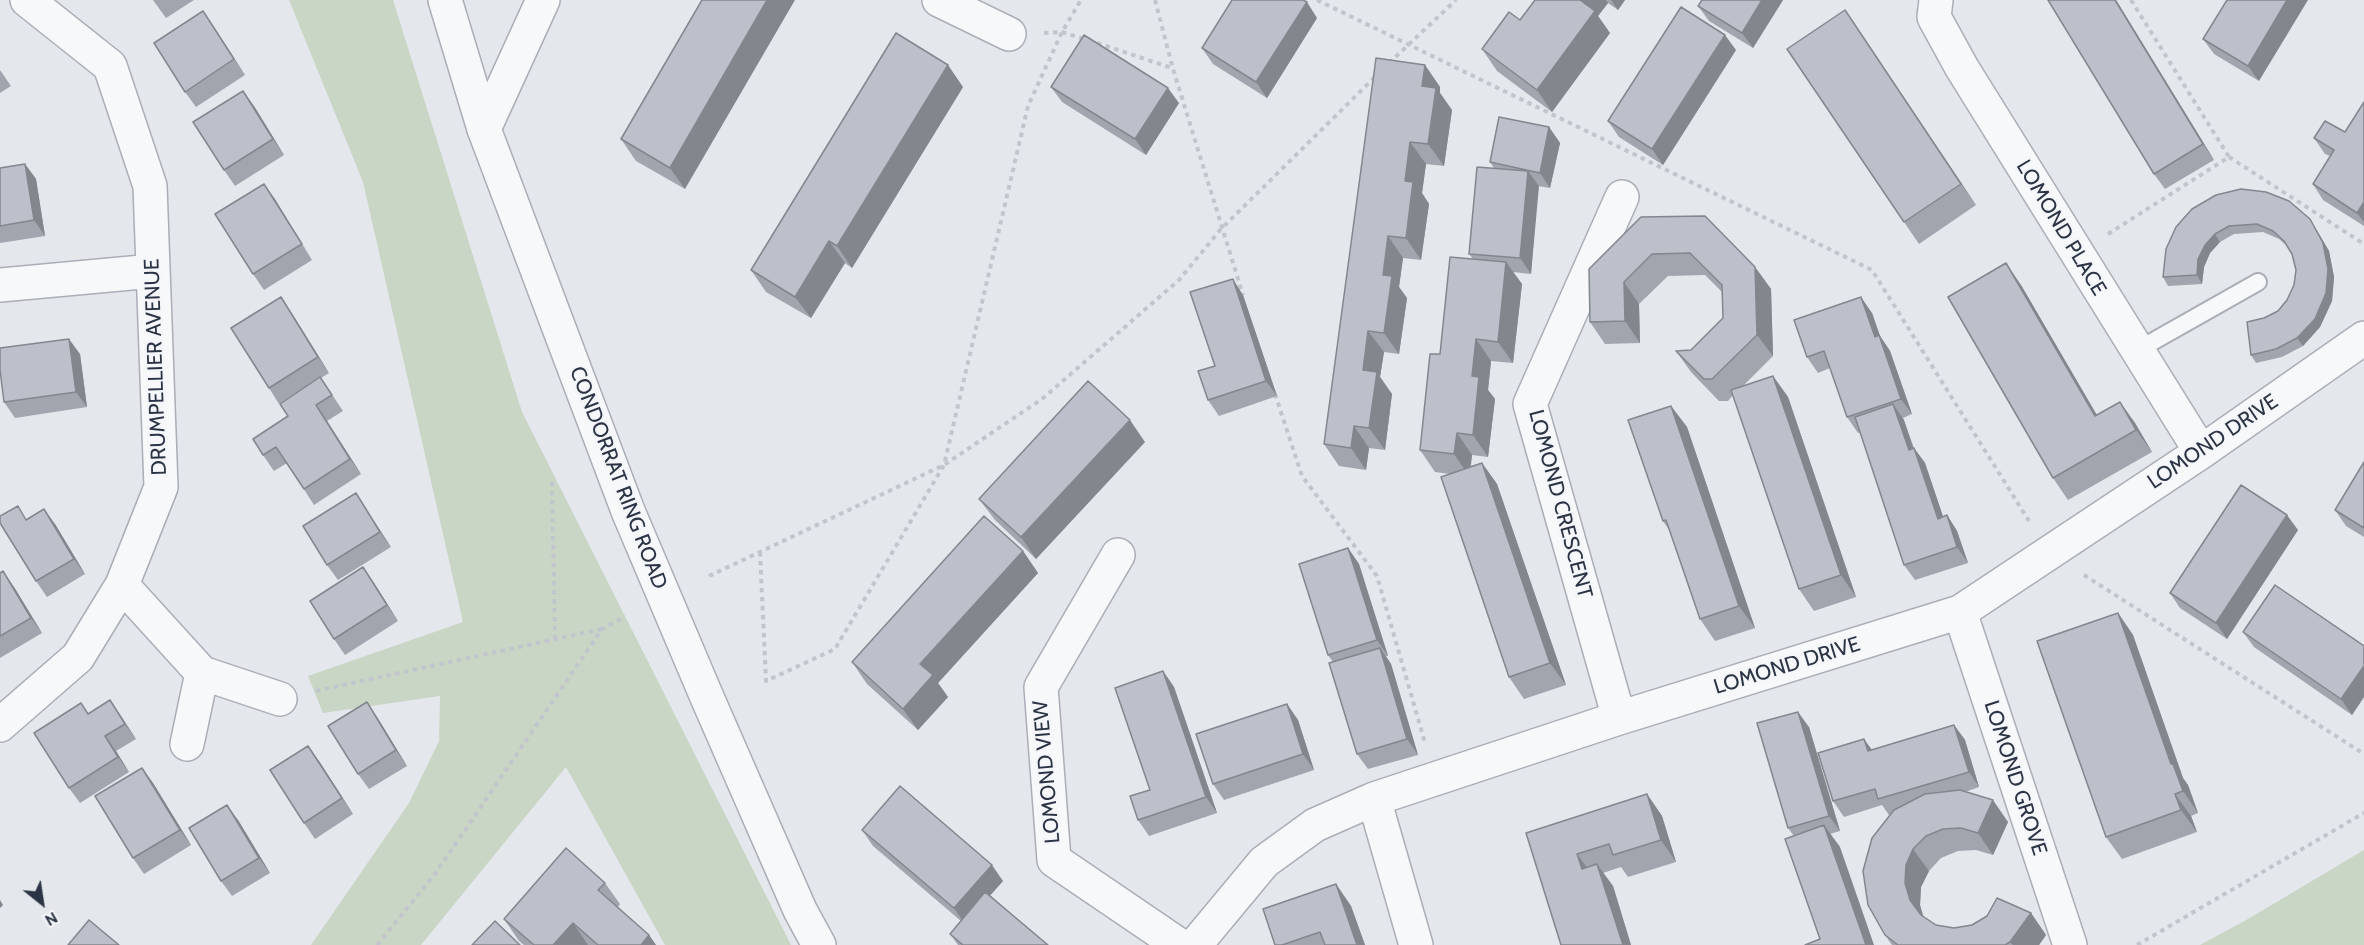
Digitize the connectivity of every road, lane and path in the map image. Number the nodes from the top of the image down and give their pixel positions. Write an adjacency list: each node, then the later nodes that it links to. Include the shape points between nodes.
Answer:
1 (27, 0): 21 (street, DRUMPELLIER AVENUE, via 110,66 150,186)
2 (446, 0): 15 (street, CONDORRAT RING ROAD)
3 (543, 0): 15 (street)
4 (939, 0): 12 (street)
5 (1081, 0): 11 (path)
6 (1155, 0): 14 (path)
7 (1317, 0): 13 (path)
8 (1456, 0): 13 (path)
9 (1936, 0): 20 (street, LOMOND PLACE, via 1934,16)
10 (2131, 0): 16 (path)
11 (1062, 32): 12 (path); 14 (path); 29 (path, via 1028,106)
12 (1009, 34)
13 (1409, 43): 18 (path); 32 (path, via 1872,270)
14 (1173, 69): 18 (path)
15 (484, 129): 50 (street, CONDORRAT RING ROAD, via 628,511 800,910)
16 (2229, 157): 19 (path); 20 (path)
17 (1622, 197): 42 (street, LOMOND CRESCENT, via 1530,404)
18 (1221, 229): 24 (path); 29 (path, via 1179,280 1042,399)
19 (2364, 244)
20 (2076, 254): 26 (street, LOMOND PLACE)
21 (153, 271): 23 (street); 35 (street, DRUMPELLIER AVENUE, via 160,487)
22 (2258, 282): 26 (lane)
23 (0, 285)
24 (1243, 297)
25 (2364, 338): 28 (street, LOMOND DRIVE)
26 (2136, 351): 28 (street, LOMOND PLACE)
27 (1272, 386): 46 (path, via 1302,476 1377,576)
28 (2200, 452): 32 (street, LOMOND DRIVE)
29 (944, 465): 31 (path); 31 (path, via 835,649 766,681)
30 (552, 482): 39 (path)
31 (760, 552): 34 (path)
32 (2048, 552): 36 (street, LOMOND DRIVE); 45 (path)
33 (1118, 555): 51 (street, LOMOND VIEW, via 1041,687 1054,860)
34 (709, 576)
35 (122, 585): 40 (street); 43 (street, DRUMPELLIER AVENUE, via 78,657)
36 (1960, 612): 42 (street, LOMOND DRIVE); 54 (street, LOMOND GROVE)
37 (625, 617): 38 (path)
38 (602, 629): 39 (path); 49 (path, via 435,874)
39 (555, 639): 41 (path)
40 (202, 673): 41 (street); 44 (street)
41 (280, 699)
42 (1619, 718): 46 (street, LOMOND DRIVE)
43 (0, 725)
44 (187, 744)
45 (2364, 754)
46 (1436, 780): 47 (street, LOMOND DRIVE)
47 (1374, 799): 52 (street, LOMOND DRIVE, via 1315,825 1264,862); 53 (street)
48 (2364, 813): 55 (path)
49 (377, 945)
50 (819, 945)
51 (1179, 945)
52 (1195, 945)
53 (1416, 945)
54 (2070, 945)
55 (2137, 945)

